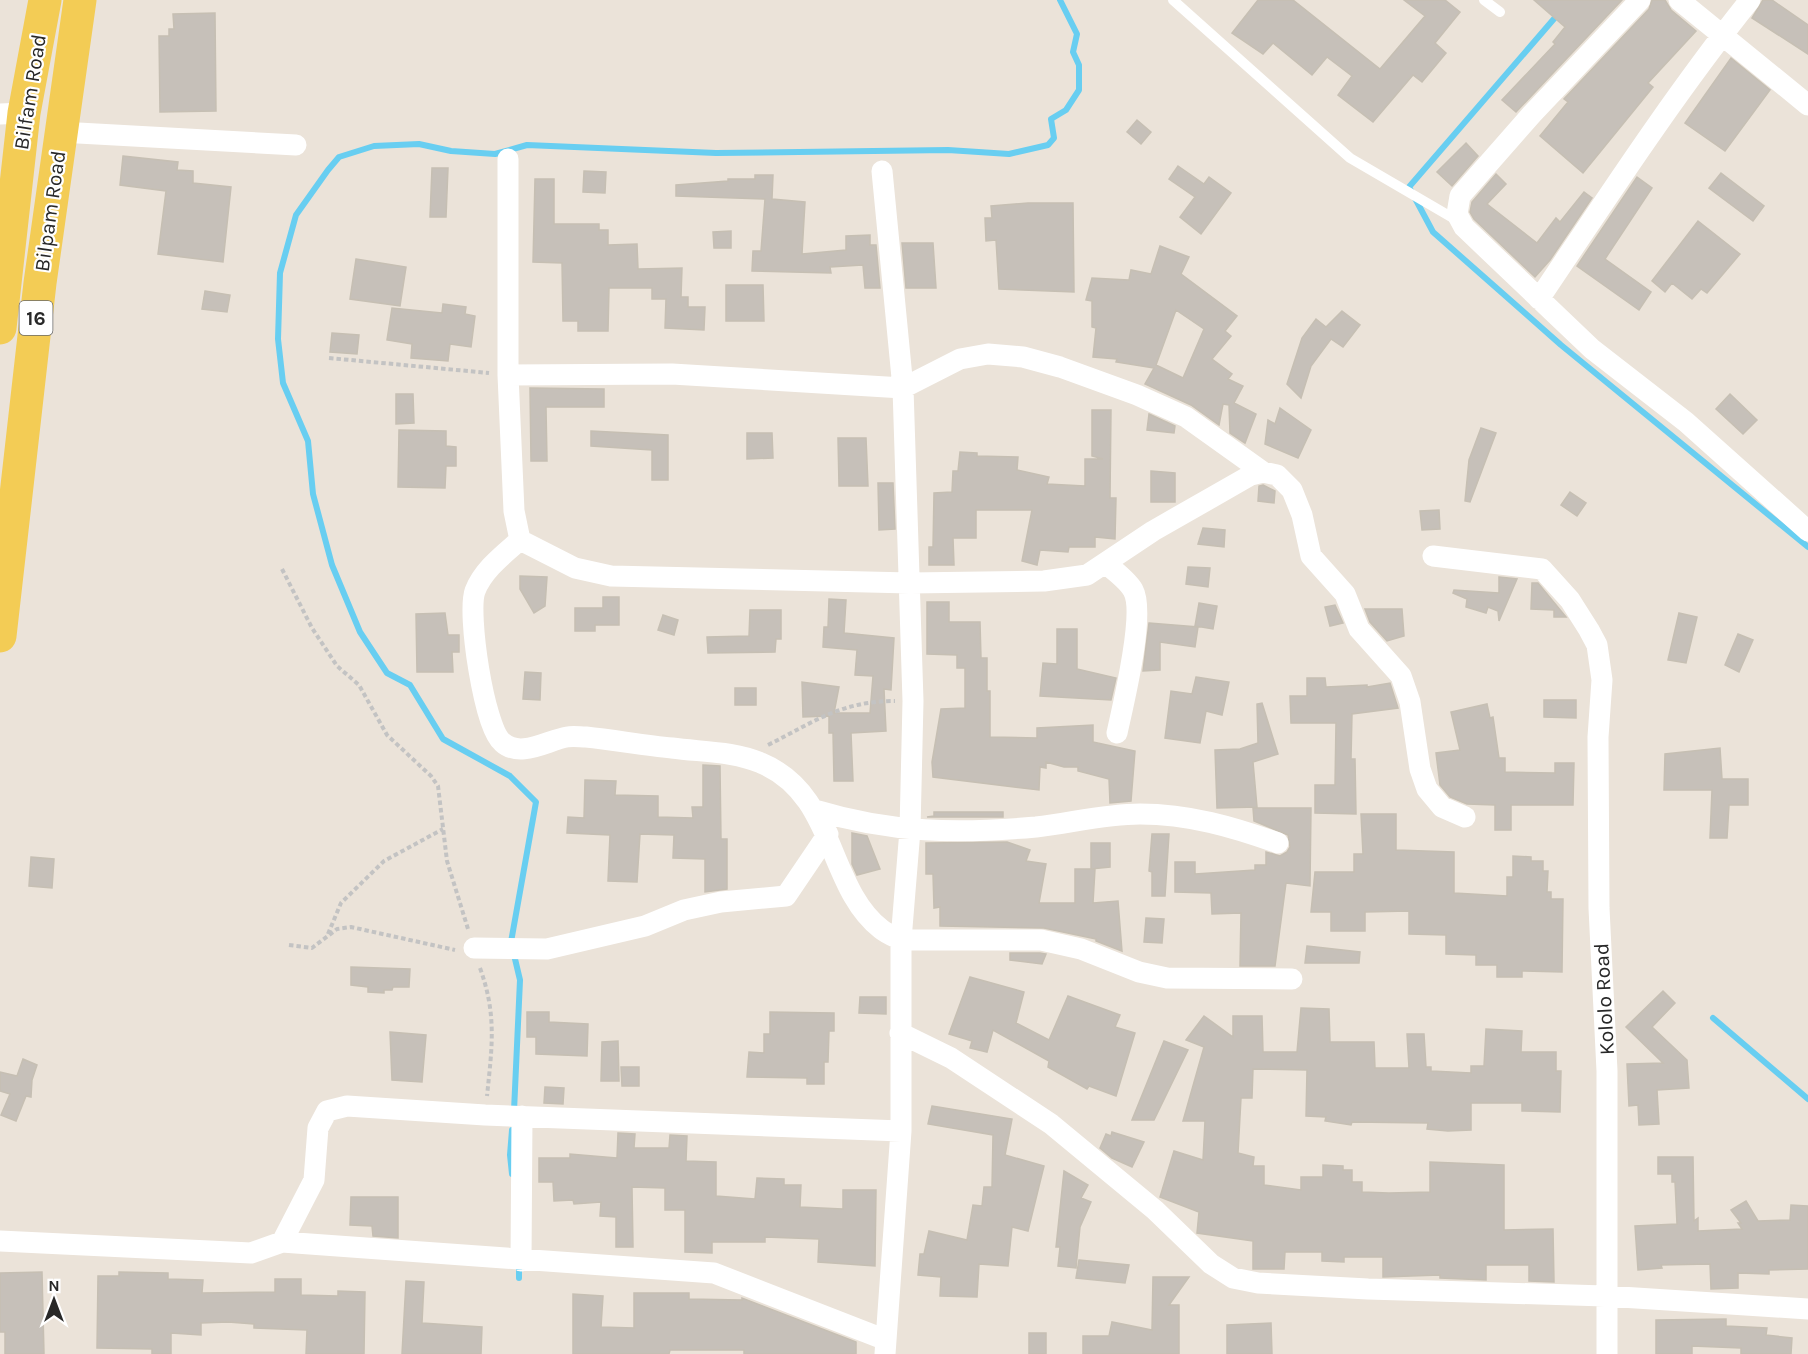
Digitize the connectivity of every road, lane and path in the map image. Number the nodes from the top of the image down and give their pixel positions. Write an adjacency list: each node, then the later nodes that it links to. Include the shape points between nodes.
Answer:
1 (45, 0): 11 (main road, Bilfam Road / 16)
2 (80, 0): 12 (main road, Bilpam Road / 16)
3 (1173, 0): 16 (lane, via 1350,158)
4 (1484, 0): 8 (lane)
5 (1640, 0): 16 (street, via 1460,196 1457,214)
6 (1679, 0): 9 (street)
7 (1750, 0): 9 (street)
8 (1500, 12)
9 (1722, 35): 10 (street); 19 (street)
10 (1808, 105)
11 (12, 113): 17 (main road, Bilfam Road / 16)
12 (60, 132): 13 (street); 18 (main road, Bilpam Road / 16)
13 (297, 146)
14 (508, 159): 22 (street)
15 (882, 171): 23 (street)
16 (1462, 224): 19 (street)
17 (3, 277): 18 (street); 20 (main road, Bilfam Road / 16)
18 (40, 283): 31 (main road, Bilpam Road / 16)
19 (1539, 299): 25 (street, via 1592,350 1686,422)
20 (0, 328)
21 (329, 358): 22 (path)
22 (508, 375): 23 (street, via 672,374); 26 (street, via 514,511)
23 (903, 388): 24 (street, via 960,359 988,354 1023,357 1137,394 1186,417); 30 (street)
24 (1263, 472): 28 (street, via 1251,475 1153,531); 36 (street, via 1277,475 1292,489 1311,556 1345,594 1359,629 1401,676 1427,789 1442,807)
25 (1808, 531)
26 (520, 540): 30 (street, via 575,568 611,576); 34 (street, via 492,564 475,592 473,629 485,700 492,727 501,742 515,748 538,747 567,737 586,736)
27 (1433, 556): 53 (street, Kololo Road, via 1542,569 1570,600 1597,645 1602,680 1598,736 1599,908 1608,1071)
28 (1106, 564): 30 (street, via 1088,575 1044,581); 33 (street, via 1133,590 1136,602 1136,626)
29 (282, 569): 37 (path, via 336,666 359,685 387,735 438,786)
30 (910, 583): 32 (street)
31 (0, 636)
32 (913, 701): 34 (path, via 875,701 830,712 769,745); 38 (street)
33 (1118, 734)
34 (736, 755): 35 (street, via 763,763)
35 (815, 810): 38 (street, via 859,823); 39 (street)
36 (1465, 817)
37 (443, 829): 41 (path, via 384,861 341,903); 44 (path, via 447,861)
38 (910, 830): 40 (street, via 1037,827 1141,814 1189,817); 42 (street)
39 (828, 834): 42 (street, via 845,879 867,914 882,930); 44 (street, via 786,896 684,910 645,926 547,950)
40 (1278, 843)
41 (328, 935): 43 (path, via 312,948); 44 (path, via 336,929 351,927 455,951)
42 (902, 940): 45 (street, via 1041,940 1167,978); 46 (street)
43 (289, 945)
44 (474, 948): 47 (path, via 488,992 494,1035)
45 (1292, 979)
46 (900, 1033): 49 (street); 53 (street, via 951,1058 1051,1124 1155,1210 1211,1264 1233,1278 1368,1289)
47 (484, 1115): 48 (street); 51 (street, via 347,1106 327,1111 318,1128 314,1180)
48 (522, 1116): 49 (street); 52 (street)
49 (901, 1131): 55 (street)
50 (0, 1241): 51 (street, via 251,1253)
51 (282, 1242): 52 (street)
52 (521, 1261): 55 (street, via 714,1273)
53 (1605, 1296): 54 (street); 56 (street, Kololo Road)
54 (1808, 1309)
55 (885, 1347)
56 (1607, 1354)

